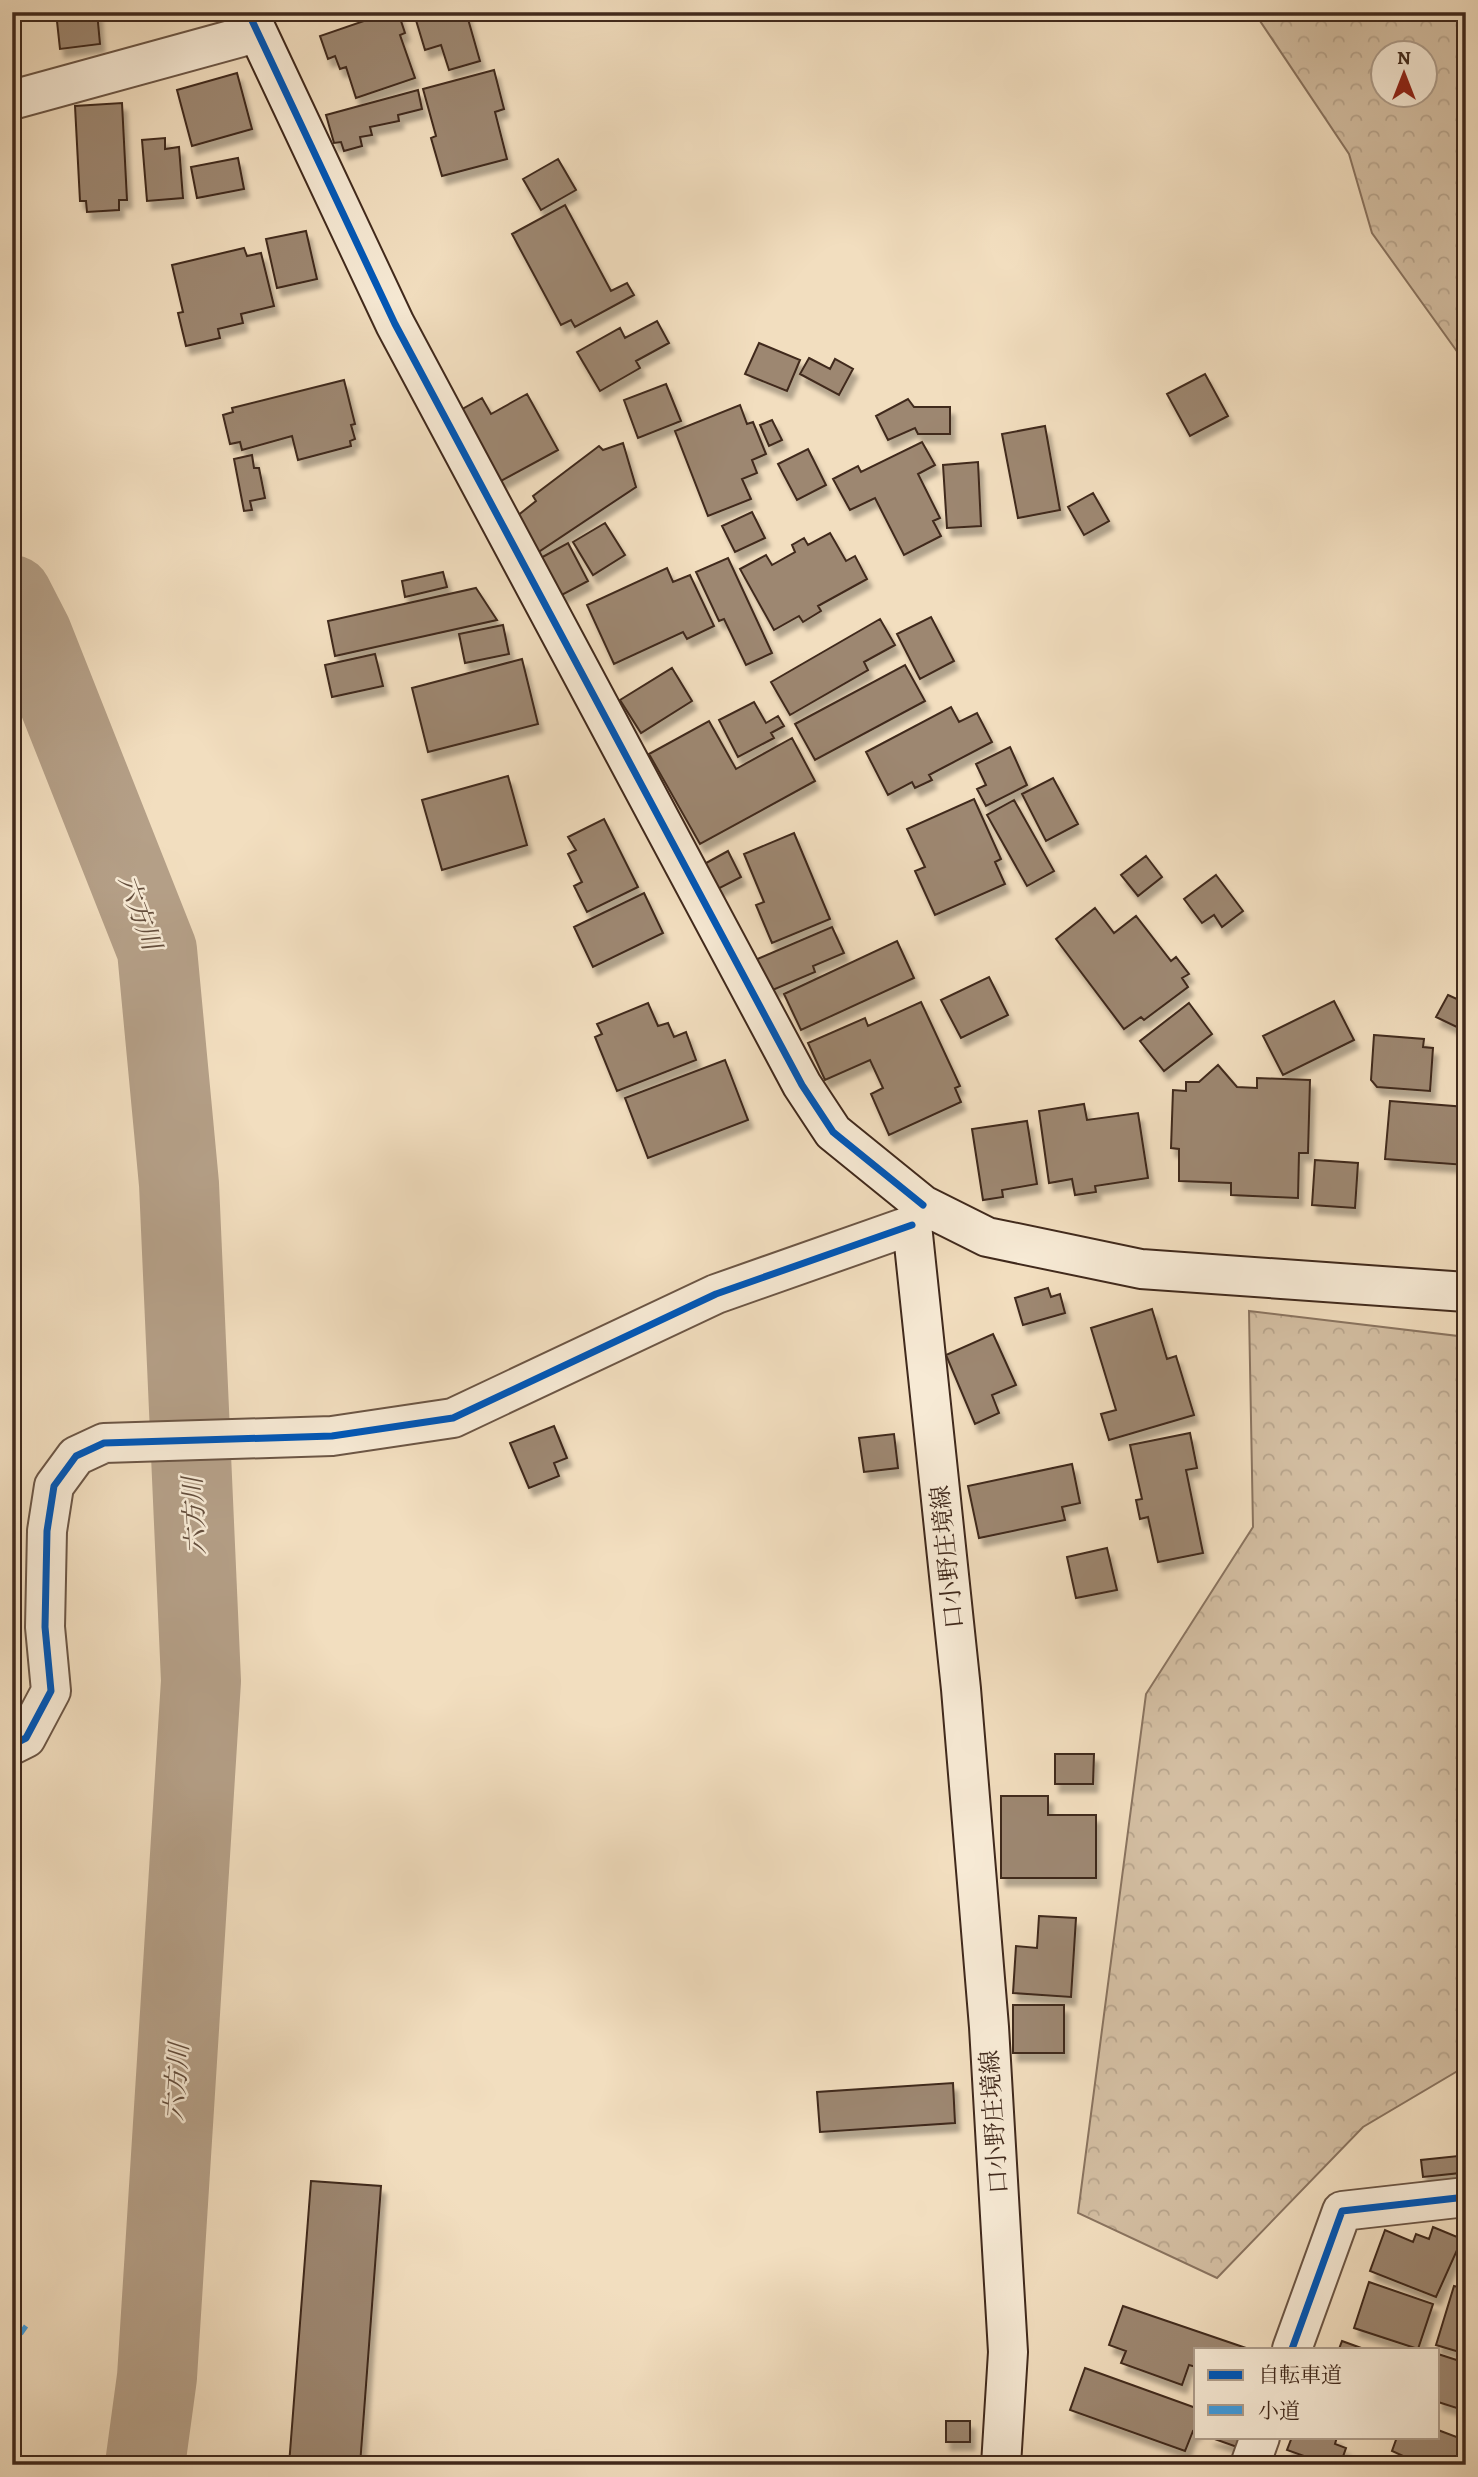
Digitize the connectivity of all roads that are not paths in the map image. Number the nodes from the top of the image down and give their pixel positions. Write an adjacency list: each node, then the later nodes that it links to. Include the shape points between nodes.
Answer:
1 (252, 22): 2 (street); 3 (street, via 395,324 802,1085 833,1132)
2 (12, 100)
3 (917, 1215): 4 (street, via 987,1237 1141,1269); 5 (street, via 716,1294 453,1418 332,1436 104,1443 76,1456 54,1486 47,1531 45,1613 51,1691 26,1738); 9 (street, 口小野庄境線, via 989,2027 1008,2351)
4 (1466, 1292)
5 (12, 1745)
6 (1466, 2197): 7 (street, via 1342,2210)
7 (1292, 2348)
8 (1260, 2438): 10 (street)
9 (1001, 2465)
10 (1250, 2465)

